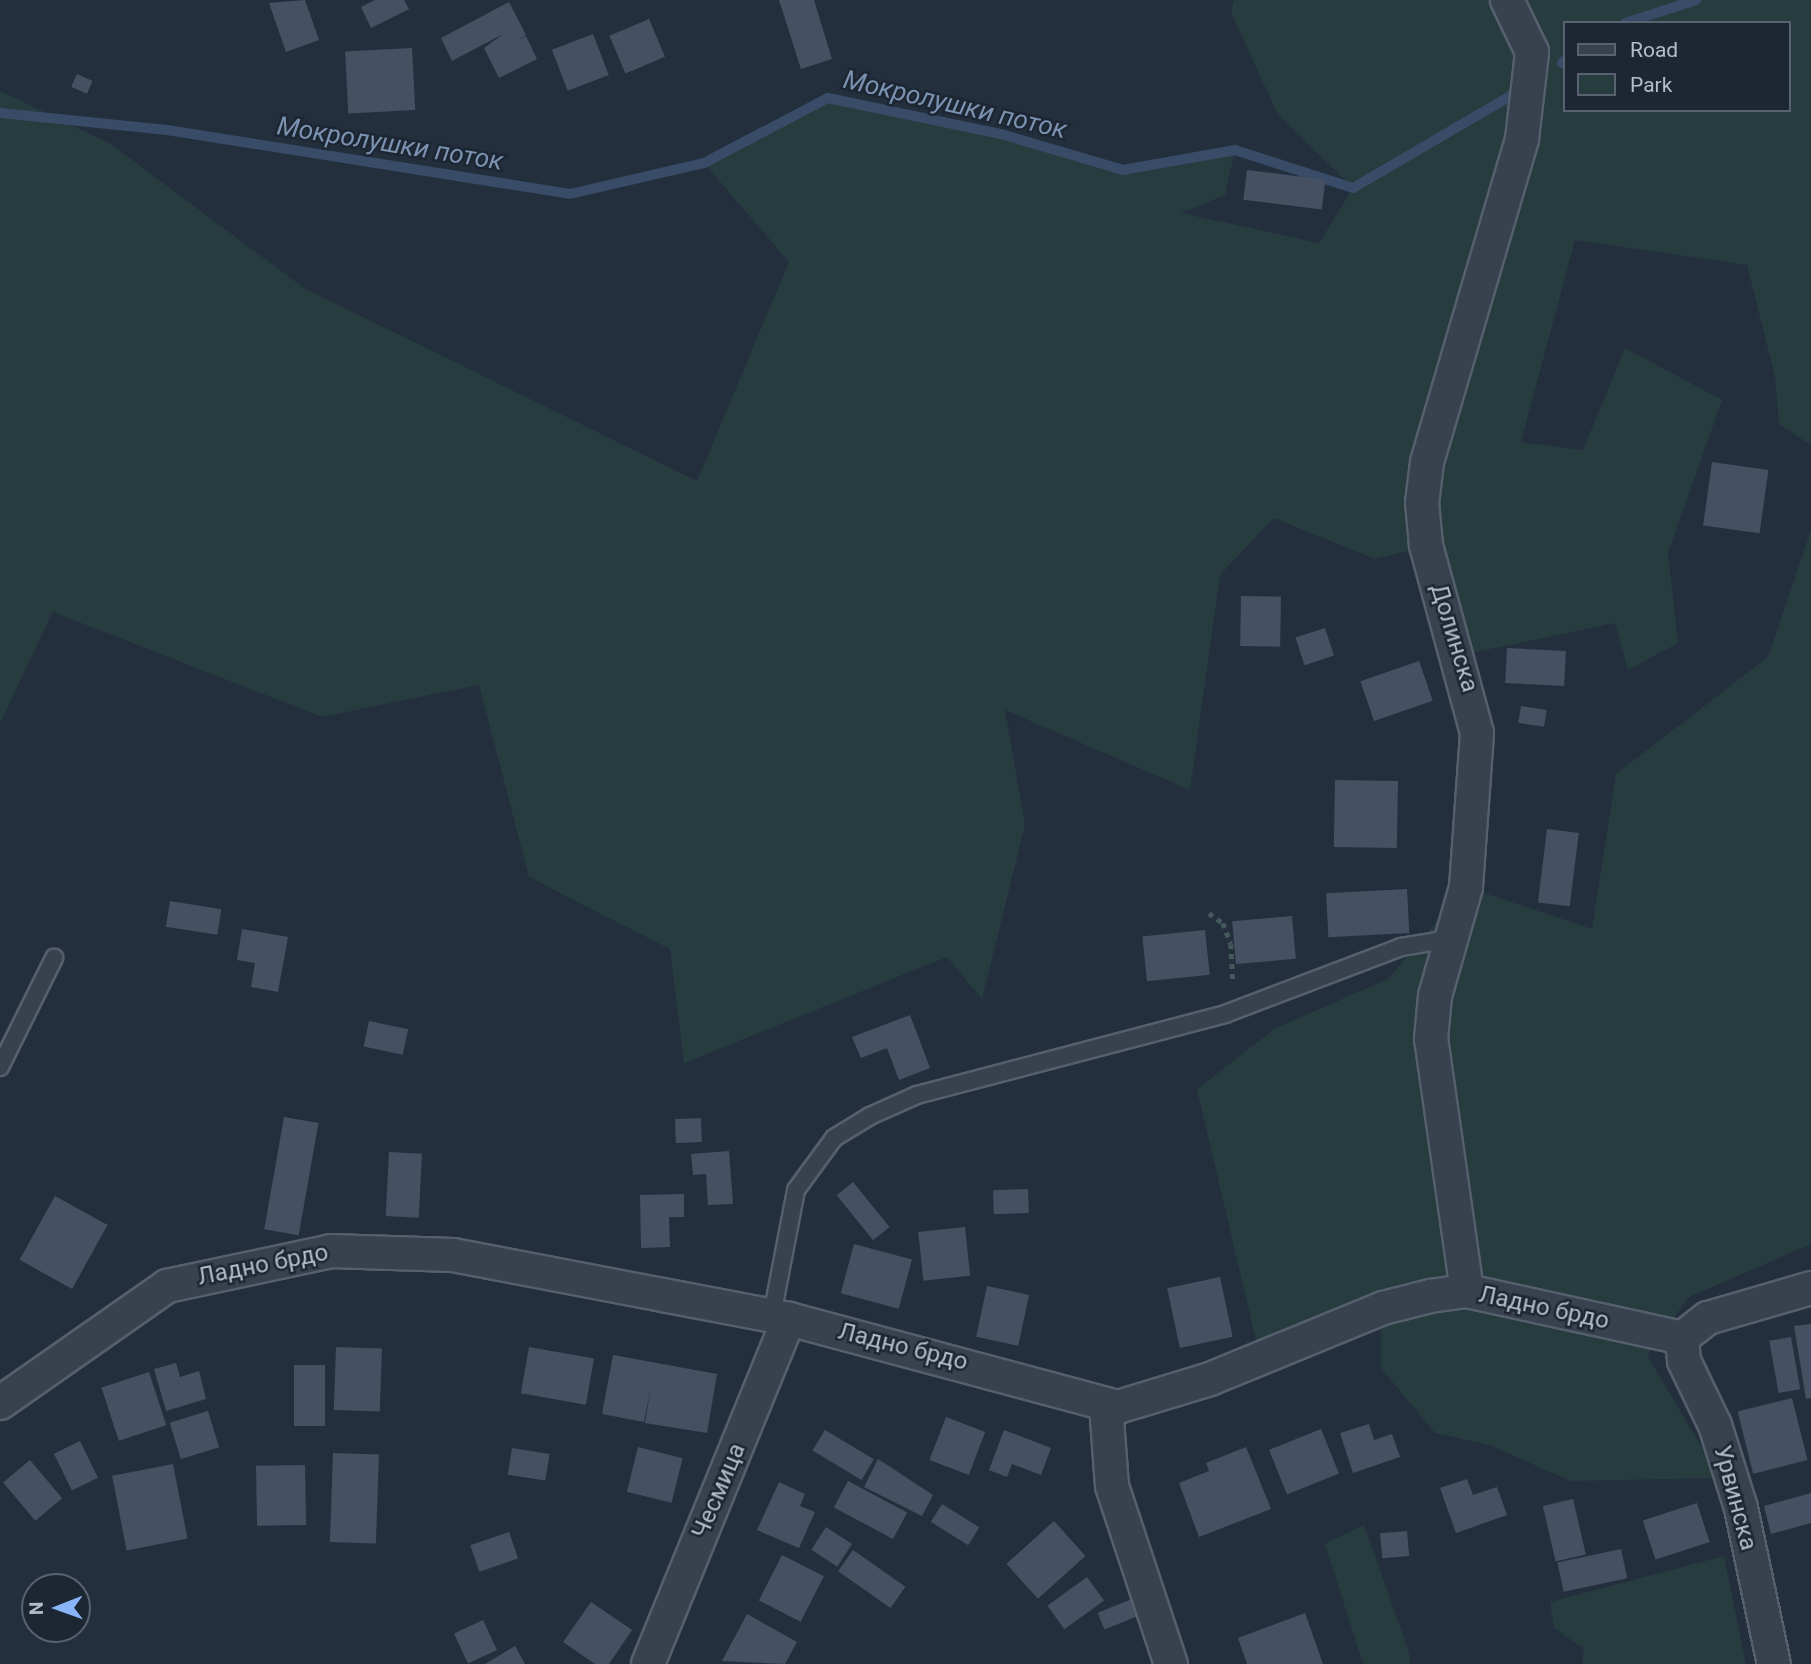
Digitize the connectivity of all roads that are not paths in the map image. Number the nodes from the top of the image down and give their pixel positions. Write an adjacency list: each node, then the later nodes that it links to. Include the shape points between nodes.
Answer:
1 (1507, 0): 2 (street, Долинска, via 1532,52 1522,139 1427,462 1422,503 1426,545 1477,733 1465,887)
2 (1450, 939): 6 (street, Долинска, via 1431,1039); 7 (lane, via 1359,961 1226,1014 918,1095 834,1138 810,1168 788,1211)
3 (54, 958): 4 (lane)
4 (0, 1067)
5 (1811, 1288): 8 (street, via 1708,1318)
6 (1467, 1291): 8 (street, Ладно брдо); 10 (street, Ладно брдо, via 1383,1308 1210,1379)
7 (780, 1317): 9 (street, Ладно брдо, via 453,1255 367,1249 287,1255 153,1292); 10 (street, Ладно брдо); 11 (street, Чесмица)
8 (1682, 1338): 13 (street, Урвинска, via 1688,1373 1716,1425 1737,1496)
9 (0, 1403)
10 (1106, 1406): 12 (street, via 1112,1486)
11 (648, 1664)
12 (1171, 1664)
13 (1774, 1664)

